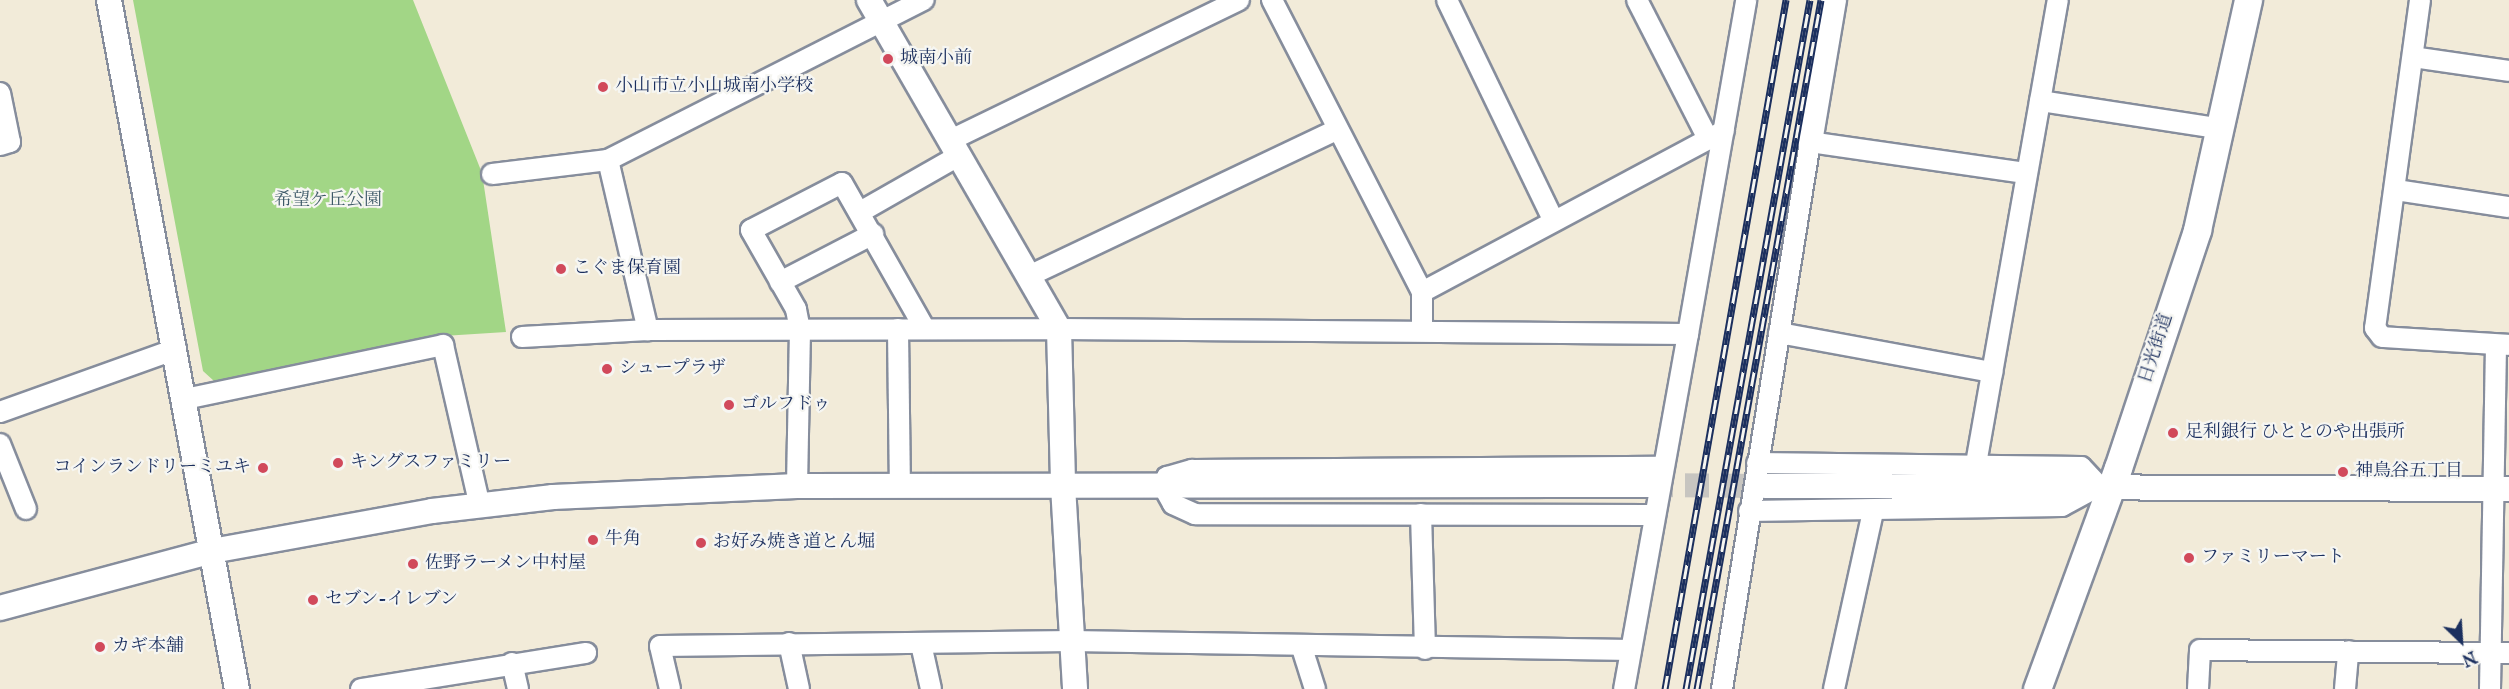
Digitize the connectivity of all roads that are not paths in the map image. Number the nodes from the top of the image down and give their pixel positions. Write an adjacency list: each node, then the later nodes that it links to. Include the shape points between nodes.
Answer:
1 (109, 0): 45 (street)
2 (869, 0): 13 (street)
3 (924, 0): 13 (street)
4 (1239, 0): 23 (street)
5 (1272, 0): 19 (street)
6 (1447, 0): 30 (street)
7 (1637, 0): 20 (street)
8 (1746, 0): 20 (street)
9 (1834, 0): 21 (street)
10 (2058, 0): 17 (street)
11 (2248, 0): 18 (main road, 日光街道)
12 (2420, 0): 14 (street)
13 (881, 21): 23 (street); 24 (street)
14 (2413, 57): 15 (street); 27 (street)
15 (2509, 71)
16 (0, 93): 22 (street, via 10,142)
17 (2040, 101): 18 (street); 25 (street)
18 (2222, 129): 57 (main road, 日光街道, via 2197,230)
19 (1337, 130): 32 (street); 34 (street)
20 (1716, 135): 30 (street); 42 (street)
21 (1810, 142): 25 (street); 41 (street)
22 (0, 145)
23 (956, 148): 29 (street); 32 (street)
24 (608, 160): 26 (street); 39 (street)
25 (2026, 172): 46 (street)
26 (492, 174)
27 (2396, 190): 28 (street); 44 (street, via 2375,328 2382,337)
28 (2509, 207)
29 (860, 212): 31 (street); 33 (street, via 842,183 751,230)
30 (1553, 219): 34 (street)
31 (873, 234): 33 (street); 37 (street)
32 (1031, 275): 35 (street)
33 (780, 282): 40 (street, via 796,309)
34 (1422, 292): 38 (street)
35 (1059, 328): 37 (street); 38 (street); 55 (street)
36 (898, 329): 37 (street); 40 (street); 53 (street)
37 (925, 329)
38 (1422, 329): 42 (street)
39 (648, 330): 40 (street); 43 (street)
40 (800, 330): 54 (street)
41 (1779, 333): 46 (street); 51 (street)
42 (1688, 334): 52 (street)
43 (522, 337)
44 (2503, 345): 58 (street)
45 (176, 349): 47 (street); 48 (street)
46 (1992, 372): 50 (street)
47 (185, 399): 59 (street, via 443,345); 65 (street)
48 (0, 411)
49 (0, 444): 60 (street)
50 (1976, 464): 51 (street); 57 (street, via 2081,466)
51 (1761, 474): 57 (street); 61 (street)
52 (1656, 476): 56 (street); 64 (street)
53 (900, 484): 54 (street); 55 (street)
54 (797, 486): 59 (street, via 711,487)
55 (1063, 486): 56 (street); 67 (street)
56 (1163, 486): 63 (street, via 1173,504 1195,514)
57 (2105, 486): 58 (street); 62 (street, via 2062,506); 88 (main road, 日光街道)
58 (2502, 489): 75 (street)
59 (480, 506): 65 (street)
60 (26, 509)
61 (1749, 511): 62 (street); 86 (street)
62 (1873, 511): 87 (street)
63 (1421, 514): 64 (street); 71 (street)
64 (1653, 515): 72 (street)
65 (212, 551): 66 (street); 77 (street)
66 (0, 608)
67 (1072, 641): 69 (street); 70 (street); 83 (street)
68 (789, 643): 69 (street); 80 (street, via 660,646); 81 (street)
69 (921, 644): 82 (street)
70 (1302, 648): 71 (street); 84 (street)
71 (1425, 649): 72 (street)
72 (1631, 651): 85 (street)
73 (2348, 651): 75 (street); 89 (street, via 2200,650); 90 (street)
74 (586, 653): 76 (street)
75 (2501, 653): 91 (street)
76 (512, 663): 78 (street); 79 (street)
77 (237, 689)
78 (361, 689)
79 (518, 689)
80 (670, 689)
81 (799, 689)
82 (931, 689)
83 (1075, 689)
84 (1315, 689)
85 (1624, 689)
86 (1722, 689)
87 (1834, 689)
88 (2037, 689)
89 (2198, 689)
90 (2345, 689)
91 (2490, 689)

